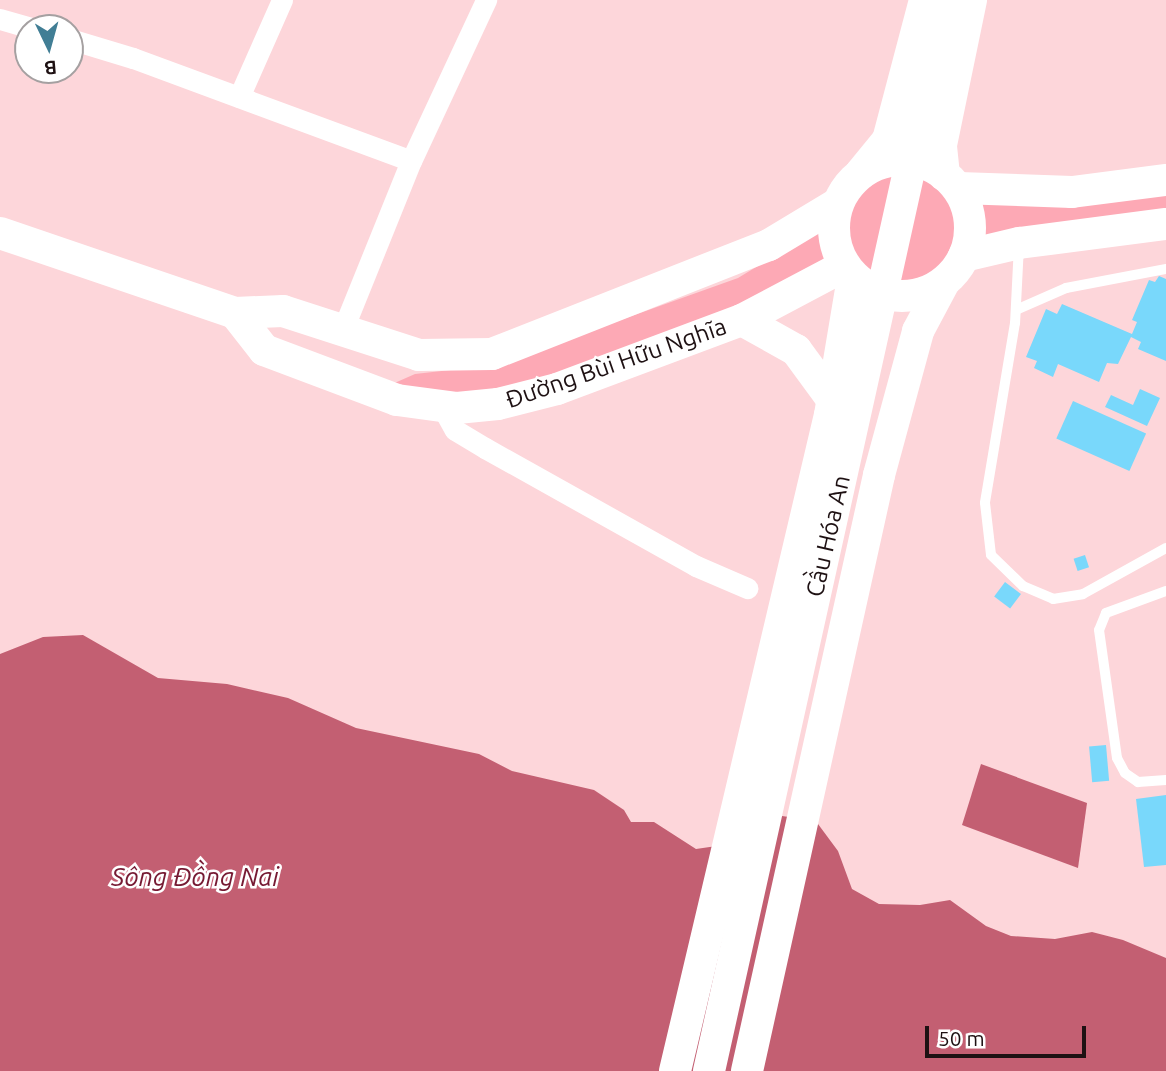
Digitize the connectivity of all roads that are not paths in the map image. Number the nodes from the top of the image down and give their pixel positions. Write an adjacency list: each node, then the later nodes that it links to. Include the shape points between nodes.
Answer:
1 (282, 0): 7 (street)
2 (486, 0): 8 (street)
3 (925, 0): 9 (main road, via 888,140)
4 (947, 0): 31 (main road, Cầu Hóa An)
5 (971, 0): 11 (main road, via 941,145)
6 (84, 44): 7 (street)
7 (239, 97): 8 (street)
8 (411, 161): 23 (street)
9 (860, 174): 11 (main road, via 902,160 924,164); 12 (main road)
10 (1166, 180): 11 (main road, via 1072,192)
11 (951, 181): 16 (main road, via 970,223)
12 (837, 204): 18 (main road, via 835,247); 23 (main road, Đường Bùi Hữu Nghĩa, via 769,245 492,354 419,355)
13 (1166, 224): 15 (main road)
14 (0, 233): 21 (main road, Đường Bùi Hữu Nghĩa)
15 (1019, 243): 16 (main road); 20 (lane)
16 (964, 256): 19 (main road)
17 (1166, 269): 20 (lane, via 1066,288)
18 (848, 271): 19 (main road, via 866,287 897,296 922,293); 22 (main road, Đường Bùi Hữu Nghĩa); 25 (main road, Cầu Hóa An)
19 (944, 282): 32 (main road, Cầu Hóa An, via 918,331 879,475)
20 (1016, 310): 26 (lane, via 985,503 991,555 1023,586 1053,599 1083,594)
21 (235, 313): 23 (main road, Đường Bùi Hữu Nghĩa, via 283,311); 24 (main road, Đường Bùi Hữu Nghĩa, via 264,350 397,400)
22 (742, 320): 24 (main road, Đường Bùi Hữu Nghĩa, via 557,388 498,404); 25 (main road, via 796,350)
23 (341, 334)
24 (442, 407): 27 (street, via 455,430 485,448 696,566)
25 (831, 407): 30 (main road, Cầu Hóa An)
26 (1166, 548)
27 (747, 588)
28 (1166, 590): 29 (lane, via 1106,613 1099,630 1116,758 1125,773 1138,782)
29 (1166, 780)
30 (675, 1071)
31 (709, 1071)
32 (747, 1071)

